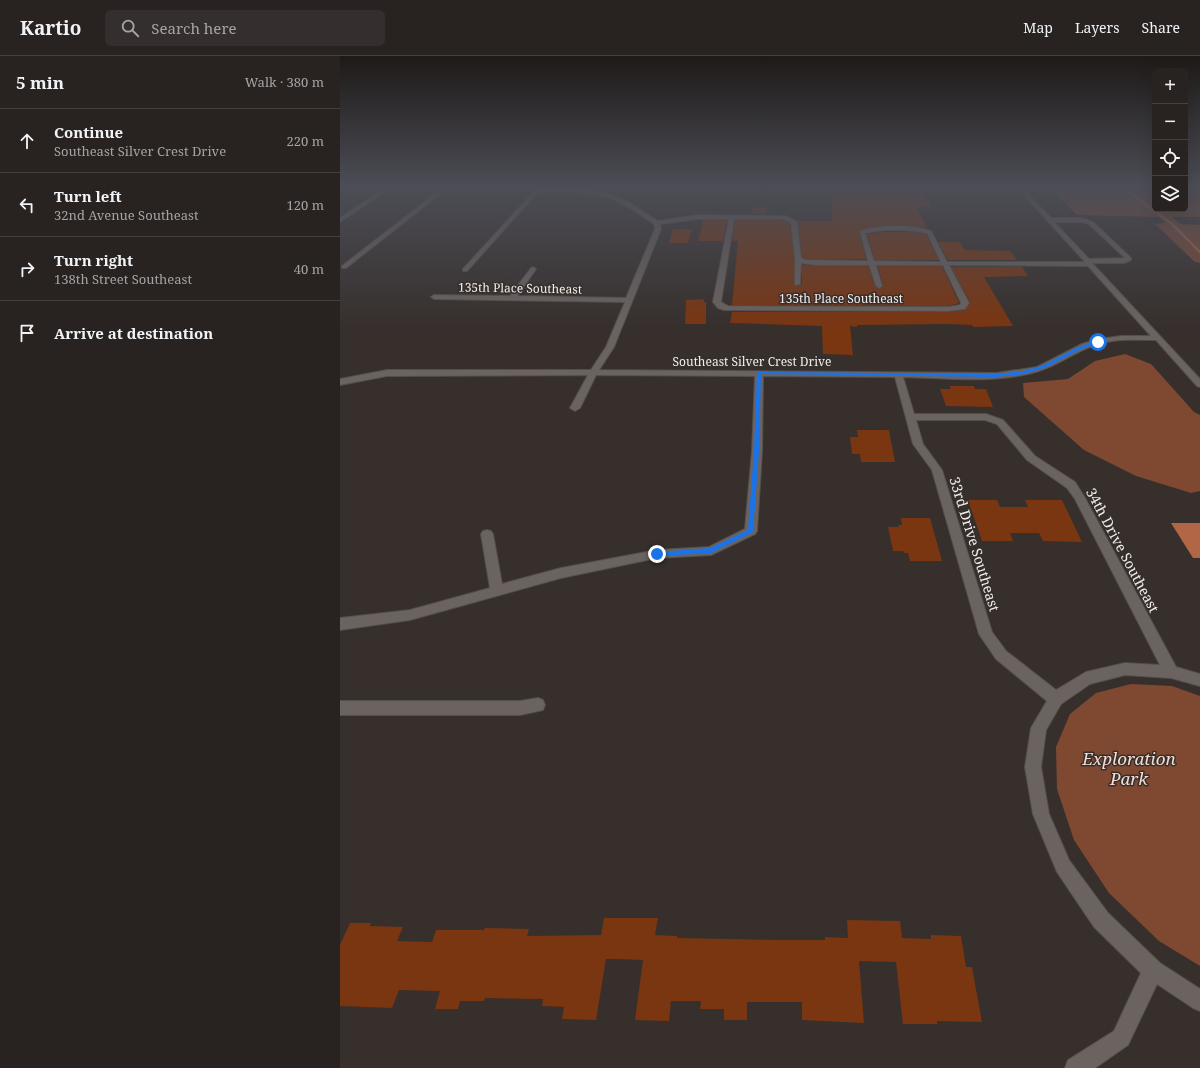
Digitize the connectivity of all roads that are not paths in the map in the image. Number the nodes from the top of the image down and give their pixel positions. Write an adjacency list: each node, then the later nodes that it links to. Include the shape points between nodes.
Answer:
1 (386, 234): 14 (street)
2 (497, 234): 16 (street)
3 (656, 234): 21 (street)
4 (729, 234): 13 (street, 135th Place Southeast, via 717,302 721,306 735,308 962,308 965,303)
5 (795, 234): 10 (street)
6 (863, 234): 11 (street)
7 (931, 234): 13 (street)
8 (1063, 234): 12 (street)
9 (1103, 234): 12 (street, via 1128,259)
10 (798, 259): 11 (street, via 815,264); 17 (street)
11 (872, 263): 13 (street); 18 (street)
12 (1088, 263): 13 (street); 22 (street)
13 (946, 264)
14 (344, 267)
15 (533, 269): 20 (street)
16 (465, 270)
17 (797, 284)
18 (879, 286)
19 (434, 297): 20 (street, 135th Place Southeast)
20 (512, 298): 21 (street, 135th Place Southeast)
21 (630, 300): 23 (street, via 610,347)
22 (1157, 338): 25 (street, Southeast Silver Crest Drive, via 1116,338 1098,342 1024,373 997,376); 27 (street)
23 (593, 372): 24 (street, Southeast Silver Crest Drive); 26 (street, Southeast Silver Crest Drive, via 395,373); 28 (street)
24 (759, 373): 25 (street, Southeast Silver Crest Drive); 31 (street, via 751,531 711,551 657,554 561,573)
25 (898, 374): 29 (street, 33rd Drive Southeast)
26 (340, 382)
27 (1200, 384)
28 (575, 408)
29 (910, 417): 33 (street, 34th Drive Southeast, via 986,417 1000,422 1031,458 1071,485); 35 (street, 33rd Drive Southeast, via 918,444 937,470 986,634 1001,655)
30 (487, 534): 31 (street)
31 (497, 590): 32 (street, via 410,615)
32 (340, 624)
33 (1171, 672): 34 (street); 35 (street, via 1125,669 1086,678)
34 (1200, 680)
35 (1056, 699): 38 (street, via 1039,728 1033,767 1041,814 1063,866 1101,920)
36 (538, 705): 37 (street, via 520,708)
37 (340, 708)
38 (1153, 970): 39 (street); 40 (street, via 1121,1038)
39 (1200, 1001)
40 (1076, 1068)

